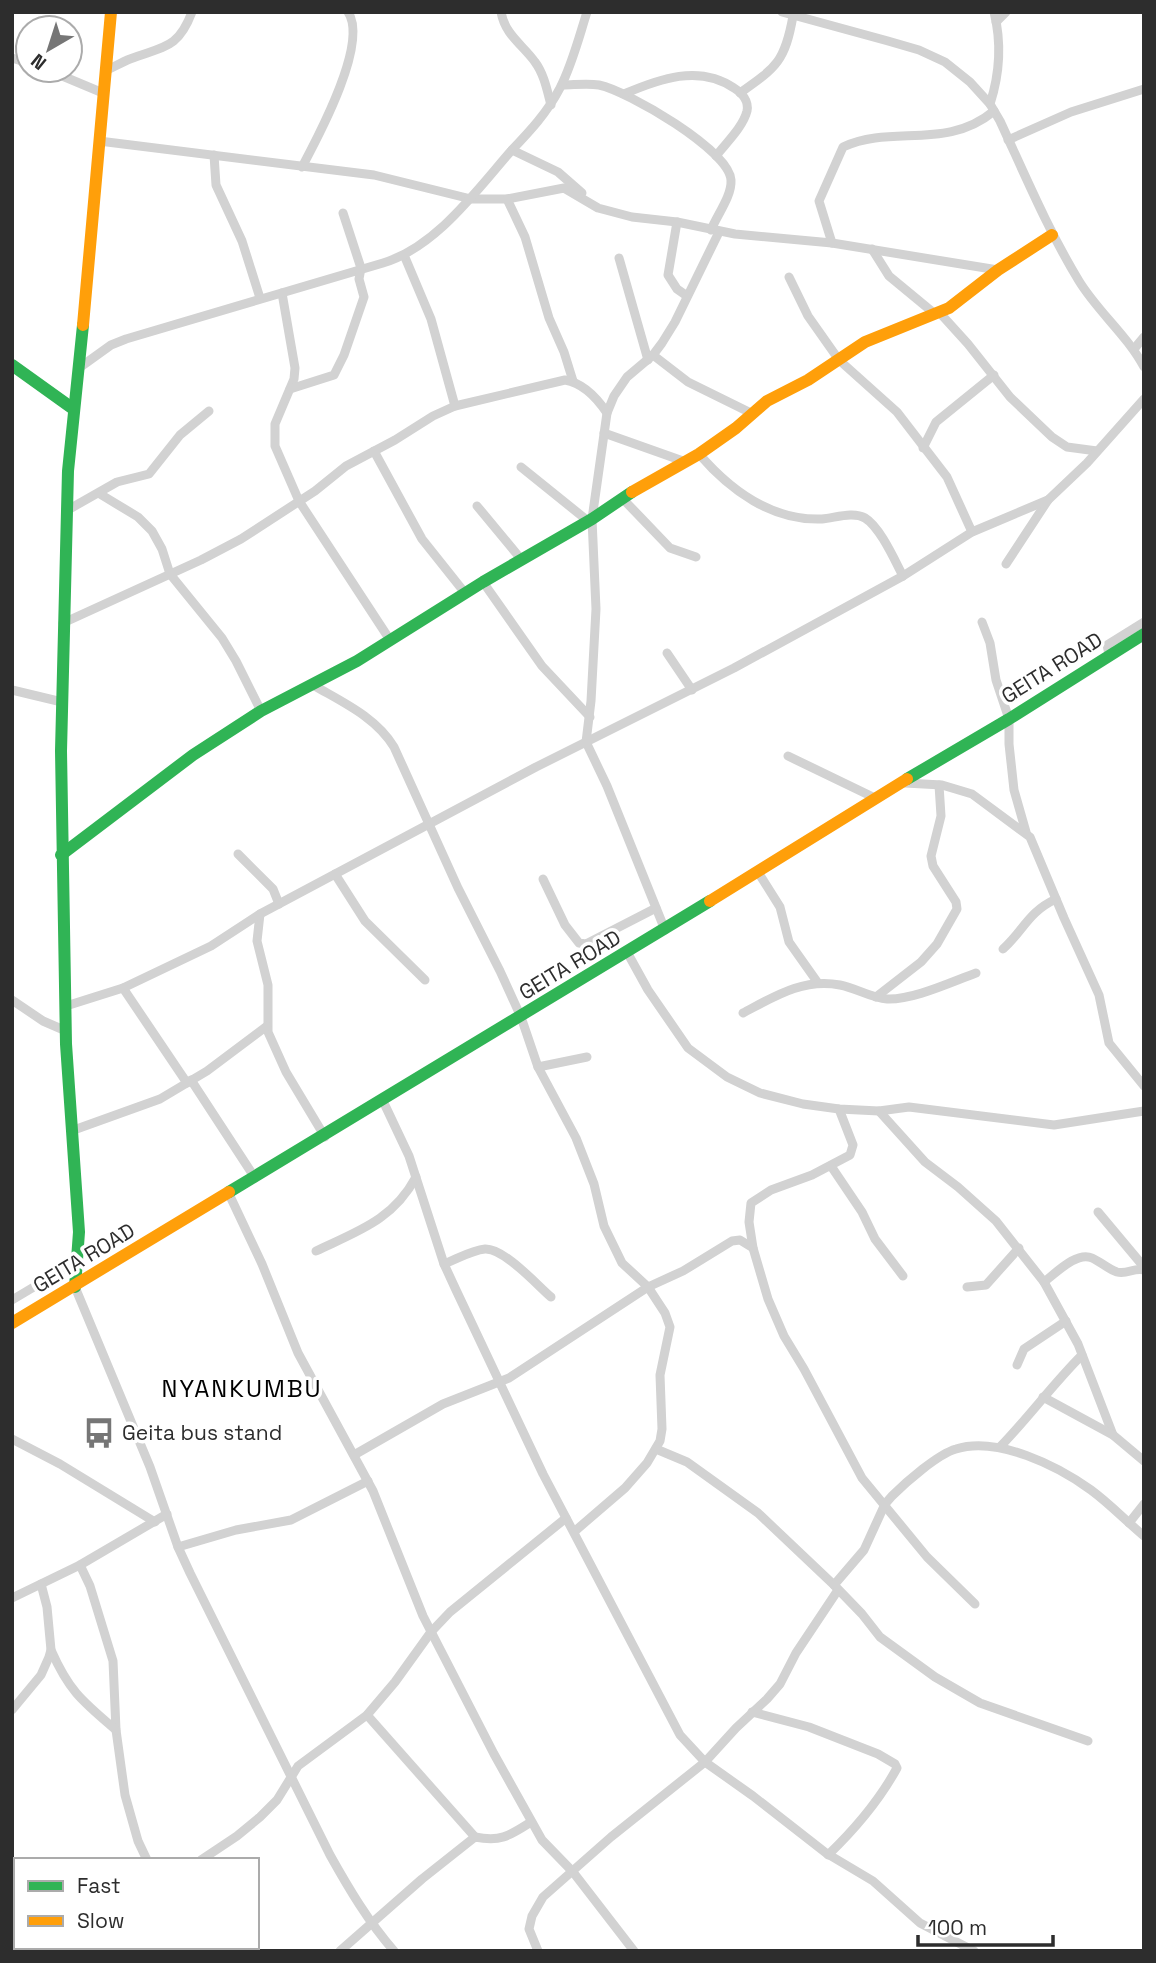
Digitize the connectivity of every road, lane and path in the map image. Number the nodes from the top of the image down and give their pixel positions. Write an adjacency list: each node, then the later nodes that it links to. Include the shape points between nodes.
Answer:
1 (111, 12): 10 (main road)
2 (192, 12): 10 (street, via 173,44)
3 (348, 12): 24 (street, via 354,29 349,59)
4 (501, 12): 17 (street, via 510,35 536,63)
5 (587, 12): 12 (street)
6 (782, 12): 8 (street)
7 (1006, 12): 9 (street)
8 (793, 16): 15 (street, via 781,59); 18 (street, via 888,41 945,62)
9 (995, 17): 18 (street, via 999,74)
10 (105, 71): 14 (main road)
11 (81, 84): 14 (street)
12 (562, 85): 16 (street, via 601,86); 17 (street)
13 (1144, 89): 19 (street, via 1071,112)
14 (103, 93): 20 (main road)
15 (740, 93): 16 (street, via 719,80 692,75); 23 (street, via 747,110)
16 (625, 94): 23 (street, via 672,121)
17 (551, 104): 21 (street)
18 (992, 108): 19 (street); 32 (street, via 973,126 959,131 868,140 843,147 819,201)
19 (1008, 140): 31 (street)
20 (99, 141): 22 (street); 49 (main road)
21 (512, 150): 25 (street); 27 (street, via 558,172)
22 (214, 155): 24 (street); 41 (street, via 216,185 242,241)
23 (716, 156): 30 (street, via 731,178)
24 (302, 167): 25 (street, via 398,180)
25 (471, 199): 26 (street); 34 (street)
26 (507, 199): 27 (street, via 565,188); 51 (street, via 525,237)
27 (587, 200): 29 (street, via 632,218)
28 (343, 213): 36 (street)
29 (677, 222): 30 (street); 40 (street, via 668,275)
30 (715, 231): 32 (street); 40 (street)
31 (1052, 235): 37 (main road); 44 (street, via 1090,298)
32 (832, 243): 33 (street)
33 (872, 249): 37 (street); 42 (street, via 889,276)
34 (404, 255): 36 (street); 54 (street, via 431,319)
35 (619, 258): 45 (street)
36 (361, 268): 39 (street); 52 (street, via 362,308 336,372 330,378)
37 (998, 270): 42 (main road)
38 (789, 277): 46 (street, via 808,316)
39 (282, 293): 41 (street); 52 (street, via 295,368)
40 (687, 296): 45 (street)
41 (260, 298): 49 (street, via 126,339)
42 (937, 313): 46 (main road, via 880,334); 50 (street)
43 (1144, 337): 44 (street)
44 (1134, 349): 48 (street)
45 (650, 358): 57 (street, via 627,377); 58 (street)
46 (839, 360): 58 (main road); 60 (street, via 897,412)
47 (12, 365): 55 (main road)
48 (1144, 367)
49 (79, 369): 55 (main road)
50 (994, 375): 60 (street, via 936,422); 62 (street, via 1058,442)
51 (573, 381): 54 (street, via 560,380); 57 (street)
52 (290, 389): 69 (street, via 274,437)
53 (1144, 399): 62 (street)
54 (455, 406): 61 (street)
55 (72, 408): 71 (main road)
56 (208, 411): 66 (street, via 180,435 149,474 117,482)
57 (607, 413): 59 (street)
58 (752, 414): 63 (main road)
59 (604, 433): 64 (street); 72 (street)
60 (923, 448): 73 (street, via 947,477)
61 (374, 451): 69 (street); 80 (street, via 422,539)
62 (1097, 451): 68 (street)
63 (699, 454): 64 (main road); 78 (street, via 726,483 764,507 807,518 864,518)
64 (683, 461): 67 (main road)
65 (521, 467): 72 (street)
66 (100, 494): 71 (street); 77 (street, via 152,531)
67 (622, 498): 72 (main road); 74 (street, via 670,548)
68 (1048, 500): 73 (street); 76 (street)
69 (299, 501): 77 (street, via 241,540); 85 (street)
70 (477, 506): 75 (street)
71 (66, 510): 83 (main road)
72 (590, 520): 75 (main road); 93 (street, via 596,609)
73 (972, 532): 78 (street)
74 (696, 557)
75 (521, 559): 79 (main road)
76 (1006, 564)
77 (170, 574): 83 (street); 92 (street, via 222,638)
78 (903, 576): 90 (street)
79 (483, 582): 80 (main road); 93 (street, via 542,666)
80 (465, 593): 85 (main road)
81 (982, 622): 94 (street)
82 (1144, 622): 87 (street, via 1107,645)
83 (63, 623): 91 (main road)
84 (1144, 634): 87 (main road, GEITA ROAD)
85 (390, 640): 88 (main road)
86 (667, 653): 90 (street)
87 (1109, 654): 94 (main road, GEITA ROAD)
88 (313, 685): 92 (main road); 100 (street, via 386,734)
89 (12, 690): 91 (street)
90 (692, 690): 95 (street)
91 (62, 702): 103 (main road)
92 (261, 711): 103 (main road, via 193,755)
93 (590, 718): 95 (street)
94 (1009, 719): 97 (main road, GEITA ROAD); 101 (street, via 1013,780)
95 (586, 741): 100 (street); 109 (street)
96 (788, 756): 99 (street)
97 (900, 783): 98 (street); 99 (main road, GEITA ROAD)
98 (939, 785): 101 (street, via 972,794); 118 (street, via 941,817 931,856 957,909 937,944 905,976)
99 (875, 798): 104 (main road, GEITA ROAD)
100 (429, 824): 105 (street); 122 (street)
101 (1026, 832): 107 (street)
102 (238, 854): 108 (street)
103 (61, 855): 120 (main road)
104 (758, 872): 111 (main road, GEITA ROAD); 116 (street, via 780,907 789,942)
105 (335, 874): 108 (street); 115 (street, via 365,921)
106 (543, 879): 109 (street, via 579,943 586,944)
107 (1056, 900): 112 (street, via 1034,911); 128 (street, via 1099,995 1110,1044)
108 (279, 904): 110 (street)
109 (656, 908): 111 (street)
110 (260, 914): 117 (street, via 211,946); 123 (street, via 257,941 268,985)
111 (665, 930): 113 (main road, GEITA ROAD)
112 (1003, 949)
113 (627, 952): 122 (main road, GEITA ROAD); 130 (street, via 678,1037 707,1063 760,1093)
114 (976, 973): 118 (street, via 903,997)
115 (425, 981)
116 (818, 982): 118 (street); 121 (street, via 797,986)
117 (123, 988): 120 (street); 127 (street)
118 (876, 996)
119 (12, 1000): 124 (street)
120 (66, 1006): 124 (main road)
121 (743, 1013)
122 (521, 1017): 126 (street); 129 (main road, GEITA ROAD)
123 (267, 1026): 127 (street); 134 (street, via 278,1058)
124 (65, 1031): 133 (main road)
125 (587, 1057): 126 (street)
126 (538, 1067): 149 (street, via 576,1138 616,1250)
127 (189, 1082): 133 (street, via 160,1099); 137 (street)
128 (1144, 1086)
129 (383, 1101): 134 (main road, GEITA ROAD); 136 (street)
130 (839, 1110): 131 (street); 135 (street, via 853,1145 850,1155)
131 (879, 1111): 132 (street, via 909,1107 1054,1125); 141 (street, via 925,1162 967,1195)
132 (1144, 1111)
133 (71, 1131): 143 (main road)
134 (325, 1137): 137 (main road, GEITA ROAD)
135 (831, 1166): 140 (street, via 751,1203); 146 (street)
136 (416, 1177): 142 (street, via 404,1197 378,1222); 144 (street)
137 (255, 1178): 138 (main road, GEITA ROAD)
138 (229, 1194): 148 (main road, GEITA ROAD); 163 (street, via 298,1353)
139 (1098, 1212): 145 (street)
140 (752, 1248): 149 (street, via 734,1240); 166 (street, via 784,1336 862,1478)
141 (1019, 1248): 147 (street); 150 (street, via 986,1285)
142 (316, 1251)
143 (79, 1260): 148 (main road); 152 (street)
144 (444, 1264): 151 (street, via 491,1249); 157 (street)
145 (1144, 1268): 147 (street, via 1118,1272 1086,1256)
146 (903, 1276)
147 (1044, 1282): 153 (street)
148 (75, 1287): 154 (main road, GEITA ROAD); 168 (street)
149 (648, 1287): 157 (street); 162 (street, via 670,1327 660,1375 662,1429)
150 (967, 1287)
151 (551, 1297)
152 (12, 1300)
153 (1066, 1321): 155 (street); 156 (street, via 1024,1349)
154 (12, 1323)
155 (1082, 1355): 158 (street); 159 (street)
156 (1017, 1365)
157 (500, 1383): 163 (street, via 443,1404); 169 (street)
158 (1043, 1397): 159 (street); 161 (street)
159 (1113, 1435): 164 (street)
160 (12, 1439): 170 (street)
161 (1000, 1447): 166 (street, via 957,1448 905,1483); 171 (street, via 1070,1477)
162 (656, 1449): 172 (street, via 625,1488); 177 (street, via 687,1462 730,1492 776,1528)
163 (354, 1455): 165 (street)
164 (1144, 1461)
165 (368, 1480): 174 (street, via 291,1520); 180 (street)
166 (885, 1504): 177 (street, via 864,1550); 179 (street, via 927,1557)
167 (1144, 1504): 171 (street)
168 (167, 1514): 170 (street); 174 (street)
169 (566, 1518): 172 (street); 180 (street)
170 (155, 1522): 175 (street)
171 (1129, 1523): 173 (street)
172 (575, 1531): 187 (street, via 670,1719)
173 (1144, 1536)
174 (178, 1547): 188 (street)
175 (80, 1565): 176 (street); 185 (street, via 113,1661)
176 (41, 1584): 178 (street); 181 (street)
177 (836, 1588): 183 (street, via 780,1684); 186 (street, via 880,1637 946,1683 980,1703)
178 (12, 1598)
179 (975, 1604)
180 (431, 1632): 184 (street); 189 (street)
181 (51, 1650): 182 (street, via 44,1670); 185 (street, via 74,1692)
182 (12, 1710)
183 (752, 1712): 187 (street); 191 (street, via 809,1727 895,1764 897,1768 869,1811)
184 (367, 1715): 188 (street, via 305,1760); 190 (street)
185 (116, 1730): 192 (street, via 125,1795)
186 (1088, 1741)
187 (705, 1762): 191 (street); 194 (street)
188 (292, 1776): 193 (street, via 266,1812); 195 (street, via 330,1856)
189 (531, 1822): 190 (street, via 504,1838); 194 (street)
190 (475, 1838): 195 (street)
191 (828, 1855): 200 (street, via 873,1881 920,1923)
192 (146, 1858)
193 (204, 1858)
194 (573, 1871): 198 (street, via 554,1886 532,1916 530,1935); 199 (street)
195 (371, 1924): 196 (street); 197 (street)
196 (340, 1951)
197 (394, 1951)
198 (538, 1951)
199 (634, 1951)
200 (974, 1951)

